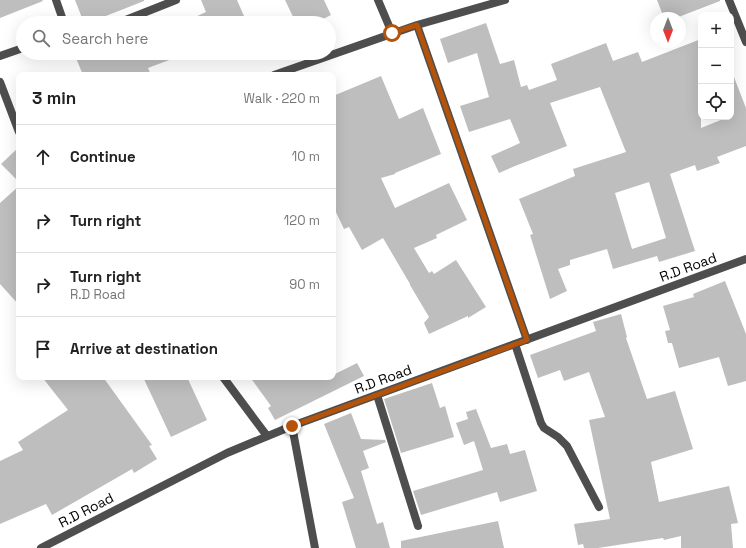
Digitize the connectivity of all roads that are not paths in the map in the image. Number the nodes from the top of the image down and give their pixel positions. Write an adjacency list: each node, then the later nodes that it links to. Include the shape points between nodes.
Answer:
1 (56, 0): 6 (street)
2 (176, 0): 7 (street)
3 (378, 0): 9 (street)
4 (505, 0): 8 (street)
5 (729, 0): 10 (street)
6 (62, 16)
7 (136, 16)
8 (417, 25): 9 (street); 19 (street)
9 (392, 33): 12 (street)
10 (746, 42)
11 (16, 50): 13 (street)
12 (336, 53)
13 (0, 56)
14 (316, 60): 15 (street)
15 (282, 72)
16 (0, 82): 17 (street)
17 (16, 124)
18 (746, 259): 19 (street, R.D Road)
19 (527, 340): 20 (street, R.D Road)
20 (515, 344): 22 (street, R.D Road); 25 (street, via 541,423 567,446)
21 (225, 380): 24 (street)
22 (377, 395): 23 (street, R.D Road); 26 (street)
23 (292, 426): 24 (street, R.D Road); 28 (street)
24 (267, 436): 27 (street, R.D Road, via 227,453)
25 (600, 507)
26 (418, 526)
27 (41, 548)
28 (315, 548)

